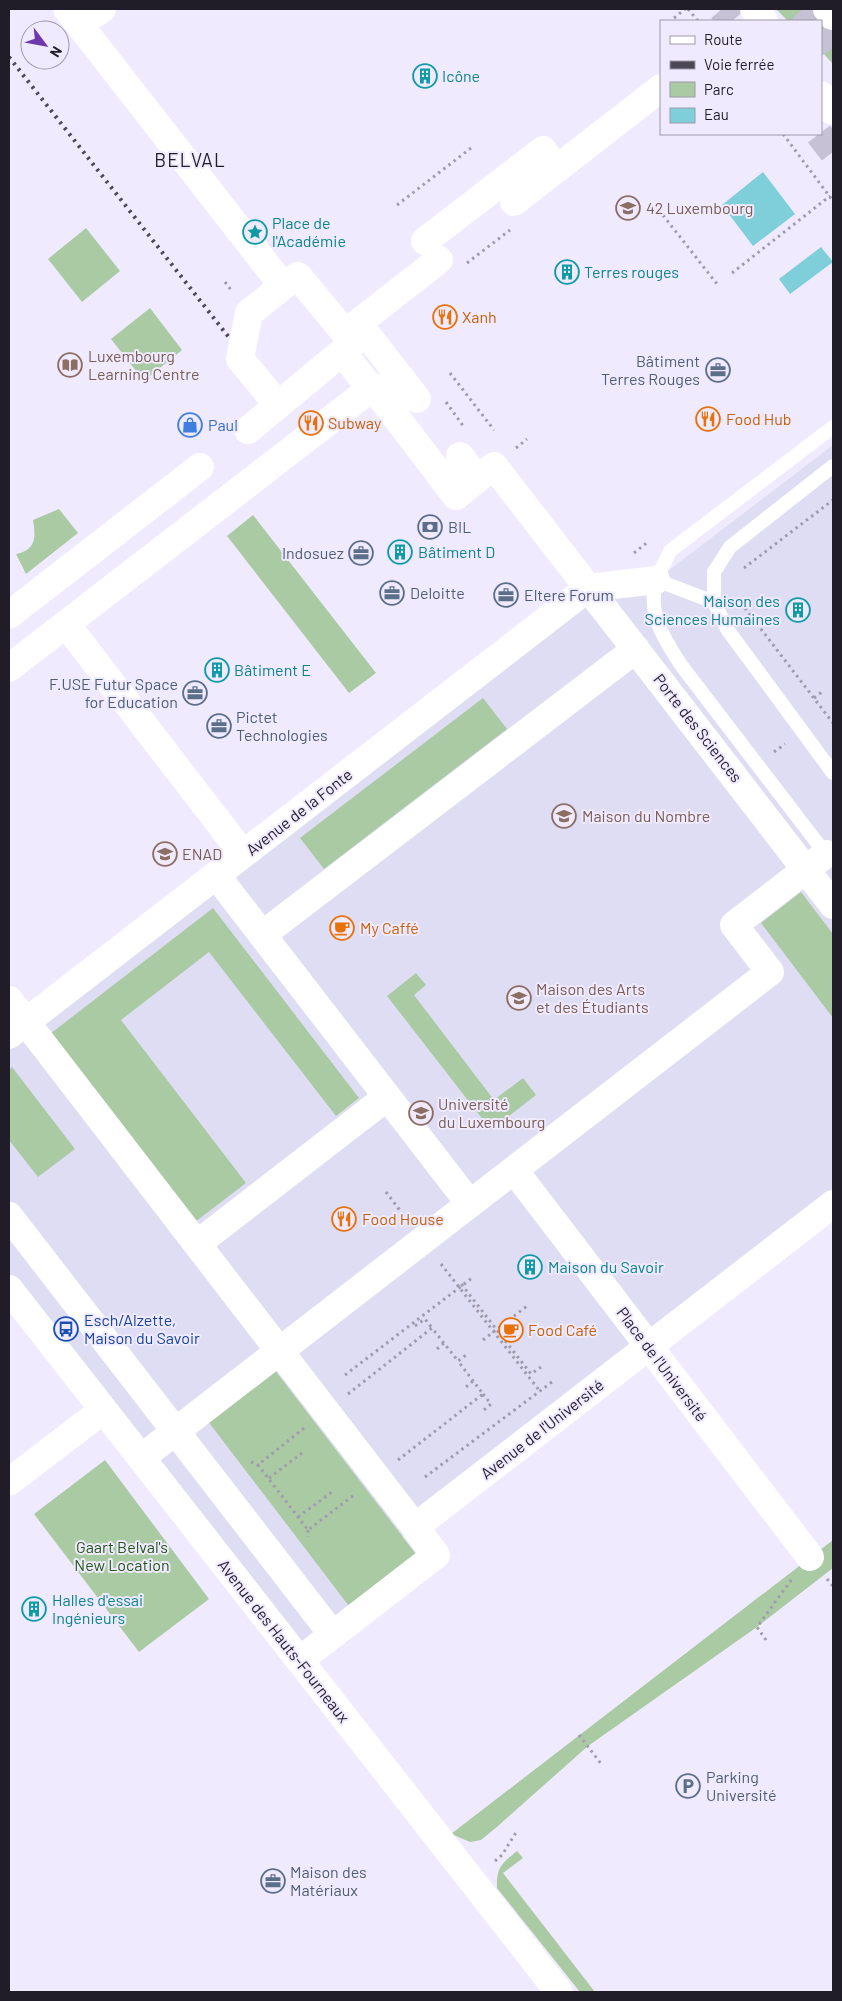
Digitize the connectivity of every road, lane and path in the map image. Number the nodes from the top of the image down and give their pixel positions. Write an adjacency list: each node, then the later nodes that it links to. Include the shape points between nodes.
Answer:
1 (102, 9): 5 (street)
2 (687, 9): 7 (path); 8 (path)
3 (754, 9): 9 (street)
4 (827, 9): 6 (street)
5 (73, 16): 25 (street)
6 (833, 16)
7 (674, 18)
8 (697, 20)
9 (763, 20)
10 (660, 89): 15 (street)
11 (822, 96): 12 (street)
12 (833, 111)
13 (784, 135): 16 (path)
14 (471, 148): 19 (path)
15 (558, 169): 18 (street); 26 (street, via 543,150 432,251)
16 (830, 196): 17 (path); 23 (path)
17 (833, 201)
18 (514, 202)
19 (397, 205)
20 (655, 205): 24 (path)
21 (512, 229): 22 (path)
22 (466, 264)
23 (732, 273)
24 (717, 284)
25 (283, 286): 26 (street, via 298,276); 31 (street, via 249,313 240,359)
26 (348, 336): 28 (street); 29 (street); 31 (street)
27 (450, 373): 35 (path)
28 (371, 389): 39 (street, via 373,387 456,496); 47 (street)
29 (417, 399)
30 (444, 400): 33 (path)
31 (278, 405): 34 (street)
32 (833, 427): 43 (lane, via 670,551)
33 (466, 429)
34 (248, 430)
35 (494, 430)
36 (460, 456): 39 (street)
37 (833, 466): 45 (lane, via 730,547 714,572)
38 (200, 467): 46 (street)
39 (477, 479): 42 (street, Porte des Sciences, via 494,466)
40 (833, 500): 41 (path)
41 (741, 570)
42 (582, 580): 43 (street); 48 (street, Porte des Sciences); 57 (street, Avenue de la Fonte)
43 (656, 580): 45 (lane); 55 (lane, via 653,610 664,638 681,665)
44 (738, 598): 51 (path)
45 (714, 602): 54 (lane, via 728,629)
46 (9, 614)
47 (66, 624): 49 (street); 57 (street)
48 (636, 649): 58 (street, Porte des Sciences); 61 (street, via 533,737)
49 (13, 656)
50 (823, 691): 51 (path)
51 (814, 698): 52 (path)
52 (826, 713): 53 (path); 54 (path)
53 (833, 723)
54 (802, 731): 55 (path); 56 (lane)
55 (758, 764): 58 (lane)
56 (833, 773)
57 (244, 854): 59 (street, Avenue de la Fonte)
58 (822, 862): 60 (street, Porte des Sciences); 65 (street, via 734,925 770,972)
59 (216, 875): 61 (street); 63 (street, Avenue de la Fonte)
60 (833, 905)
61 (262, 935): 64 (street)
62 (9, 1000): 63 (street)
63 (17, 1028): 71 (street)
64 (387, 1097): 67 (street); 71 (street)
65 (514, 1170): 67 (street); 81 (street, Place de l'Université)
66 (386, 1192): 70 (path)
67 (470, 1204): 83 (street)
68 (833, 1204): 81 (street, Avenue de l'Université)
69 (9, 1216): 93 (street)
70 (407, 1219)
71 (197, 1244): 83 (street)
72 (436, 1257): 74 (path)
73 (9, 1288): 91 (street, Avenue des Hauts-Fourneaux)
74 (459, 1288): 78 (path, via 472,1278 462,1286); 85 (path); 89 (path)
75 (527, 1306): 78 (path)
76 (415, 1326): 77 (path, via 425,1319)
77 (432, 1328)
78 (497, 1329): 79 (path); 84 (path, via 531,1374)
79 (483, 1340)
80 (444, 1343): 82 (path)
81 (649, 1346): 103 (street, Avenue de l'Université); 106 (street, Place de l'Université)
82 (437, 1349)
83 (280, 1351): 93 (street); 103 (street)
84 (541, 1367)
85 (345, 1375)
86 (473, 1381): 88 (path)
87 (552, 1382): 89 (path)
88 (466, 1387)
89 (539, 1390): 98 (path)
90 (483, 1394): 92 (path, via 492,1404)
91 (103, 1410): 95 (street, Avenue des Hauts-Fourneaux); 100 (street)
92 (484, 1410)
93 (175, 1432): 95 (street); 107 (street)
94 (302, 1453): 99 (path)
95 (141, 1458): 109 (street, Avenue des Hauts-Fourneaux)
96 (250, 1462): 97 (path)
97 (258, 1465)
98 (425, 1477)
99 (268, 1479)
100 (9, 1482)
101 (332, 1492): 102 (path)
102 (298, 1517)
103 (415, 1527): 107 (street, via 436,1555)
104 (308, 1530): 105 (path)
105 (308, 1537)
106 (810, 1557): 108 (path, via 756,1627)
107 (333, 1635): 109 (street)
108 (766, 1640)
109 (300, 1660): 113 (street, Avenue des Hauts-Fourneaux)
110 (579, 1735): 111 (path)
111 (602, 1766)
112 (517, 1831): 113 (path, via 502,1855)
113 (471, 1881): 114 (street, Avenue des Hauts-Fourneaux)
114 (559, 1992)

